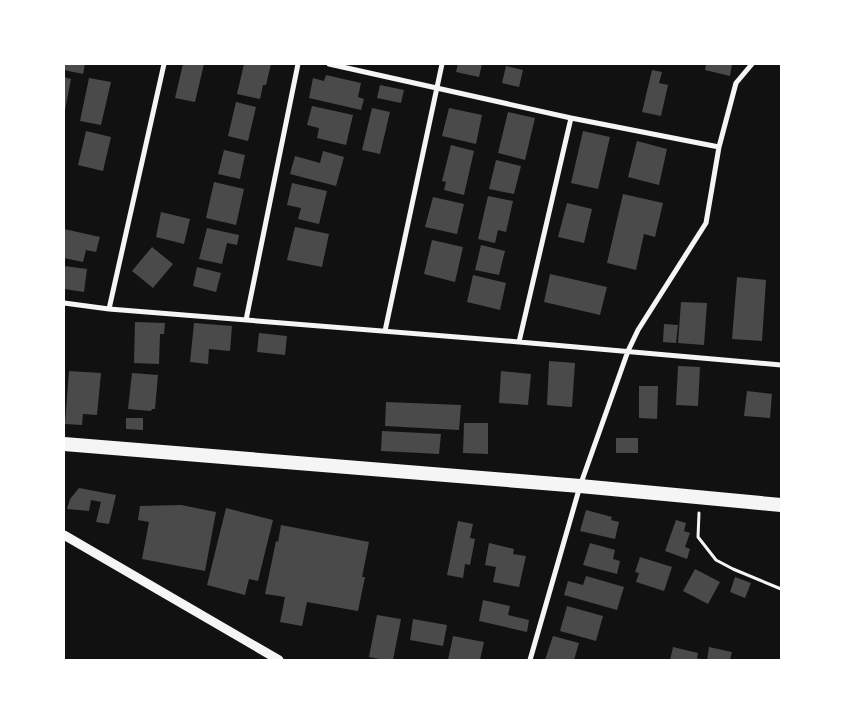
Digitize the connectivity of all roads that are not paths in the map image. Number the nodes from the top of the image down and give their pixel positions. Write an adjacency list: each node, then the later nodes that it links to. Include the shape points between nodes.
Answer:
1 (164, 64): 10 (street)
2 (298, 64): 11 (street)
3 (329, 64): 6 (street)
4 (442, 64): 6 (street)
5 (752, 64): 8 (street, via 736,83)
6 (437, 89): 7 (street); 12 (street)
7 (571, 118): 8 (street); 13 (street)
8 (719, 147): 14 (street, via 706,223)
9 (64, 303): 10 (street)
10 (109, 309): 11 (street)
11 (246, 320): 12 (street)
12 (385, 331): 13 (street)
13 (519, 342): 14 (street)
14 (628, 351): 15 (street); 17 (street)
15 (781, 365)
16 (64, 444): 17 (highway)
17 (580, 486): 18 (highway); 21 (street)
18 (781, 505)
19 (64, 535): 20 (street)
20 (279, 660)
21 (530, 660)

